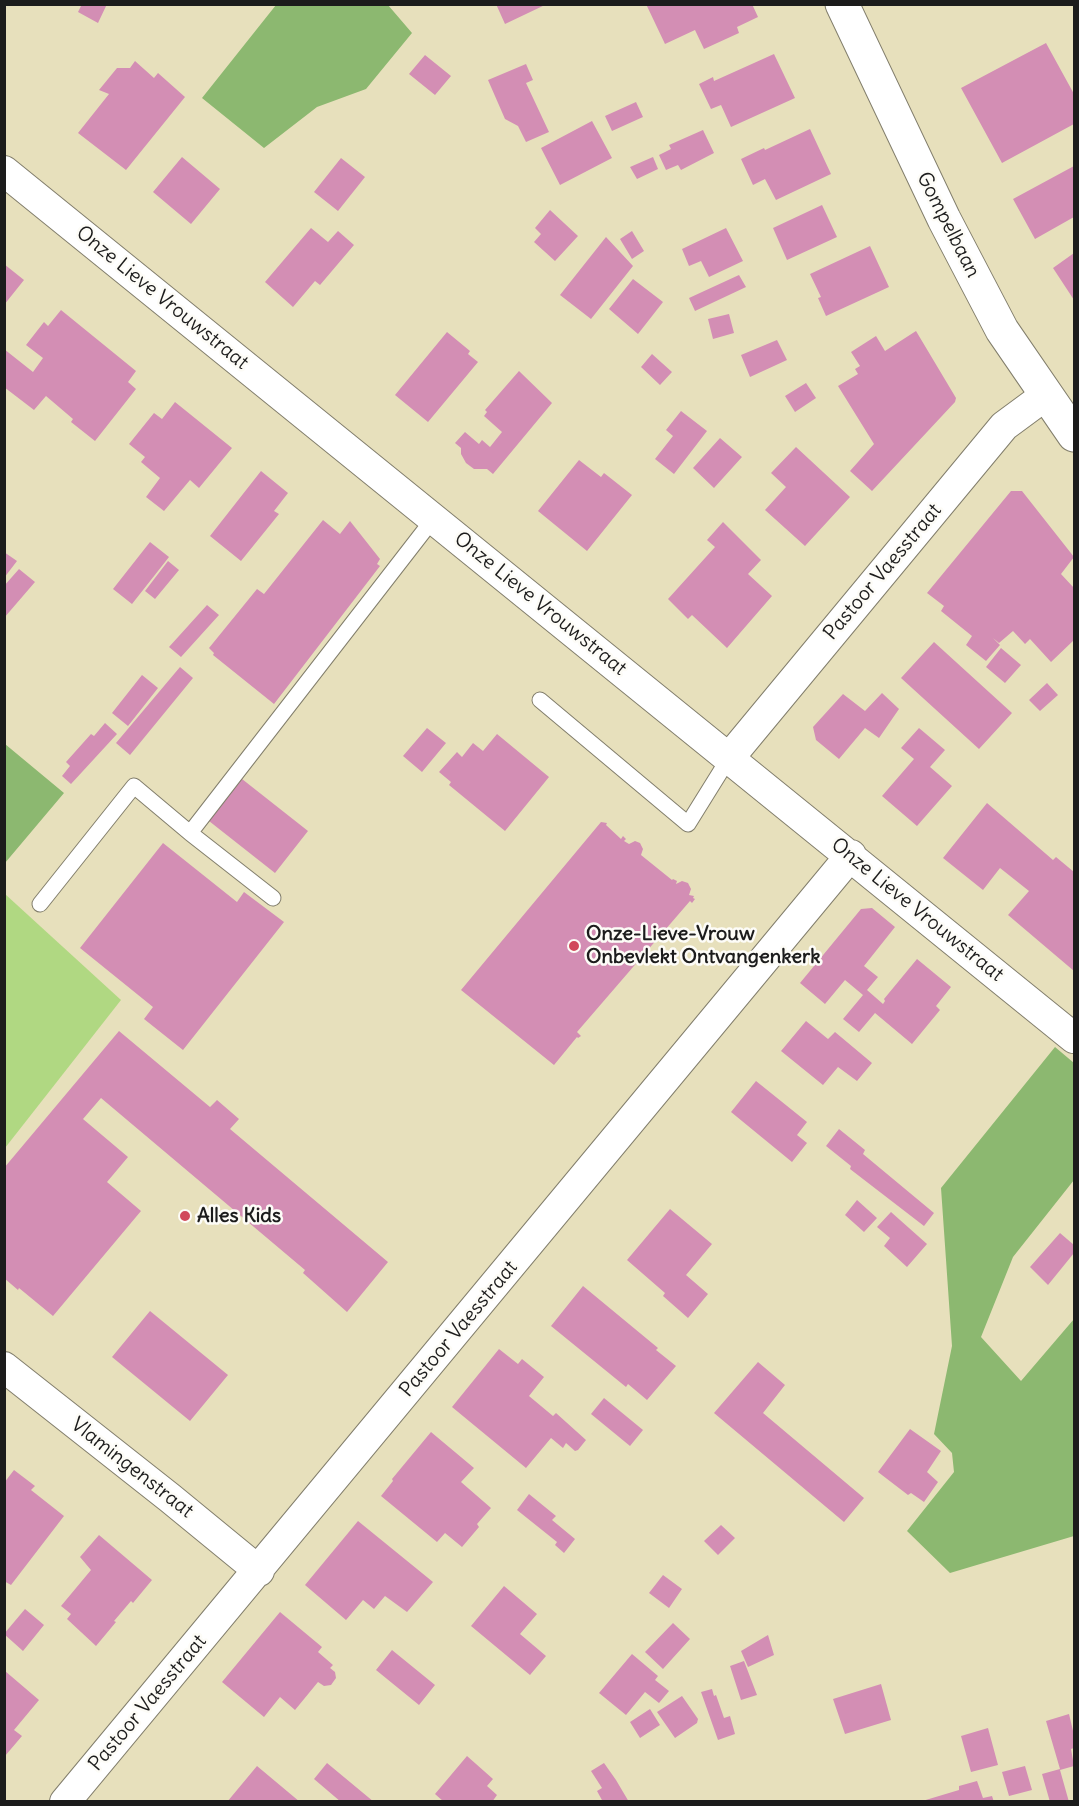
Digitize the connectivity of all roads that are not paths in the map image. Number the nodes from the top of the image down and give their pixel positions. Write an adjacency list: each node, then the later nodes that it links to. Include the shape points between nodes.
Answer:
1 (842, 4): 3 (street, Gompelbaan, via 944,219 1002,330)
2 (4, 171): 5 (street, Onze Lieve Vrouwstraat)
3 (1046, 395): 4 (street, Gompelbaan); 7 (street, Pastoor Vaesstraat, via 1004,426)
4 (1074, 435)
5 (434, 518): 7 (street, Onze Lieve Vrouwstraat); 8 (lane)
6 (540, 700): 7 (lane, via 688,824)
7 (729, 758): 9 (street, Onze Lieve Vrouwstraat)
8 (190, 833): 10 (lane); 11 (lane, via 134,786)
9 (851, 855): 12 (street, Onze Lieve Vrouwstraat); 14 (street, Pastoor Vaesstraat)
10 (273, 898)
11 (40, 904)
12 (1074, 1038)
13 (4, 1368): 14 (street, Vlamingenstraat)
14 (259, 1571): 15 (street, Pastoor Vaesstraat)
15 (65, 1802)

